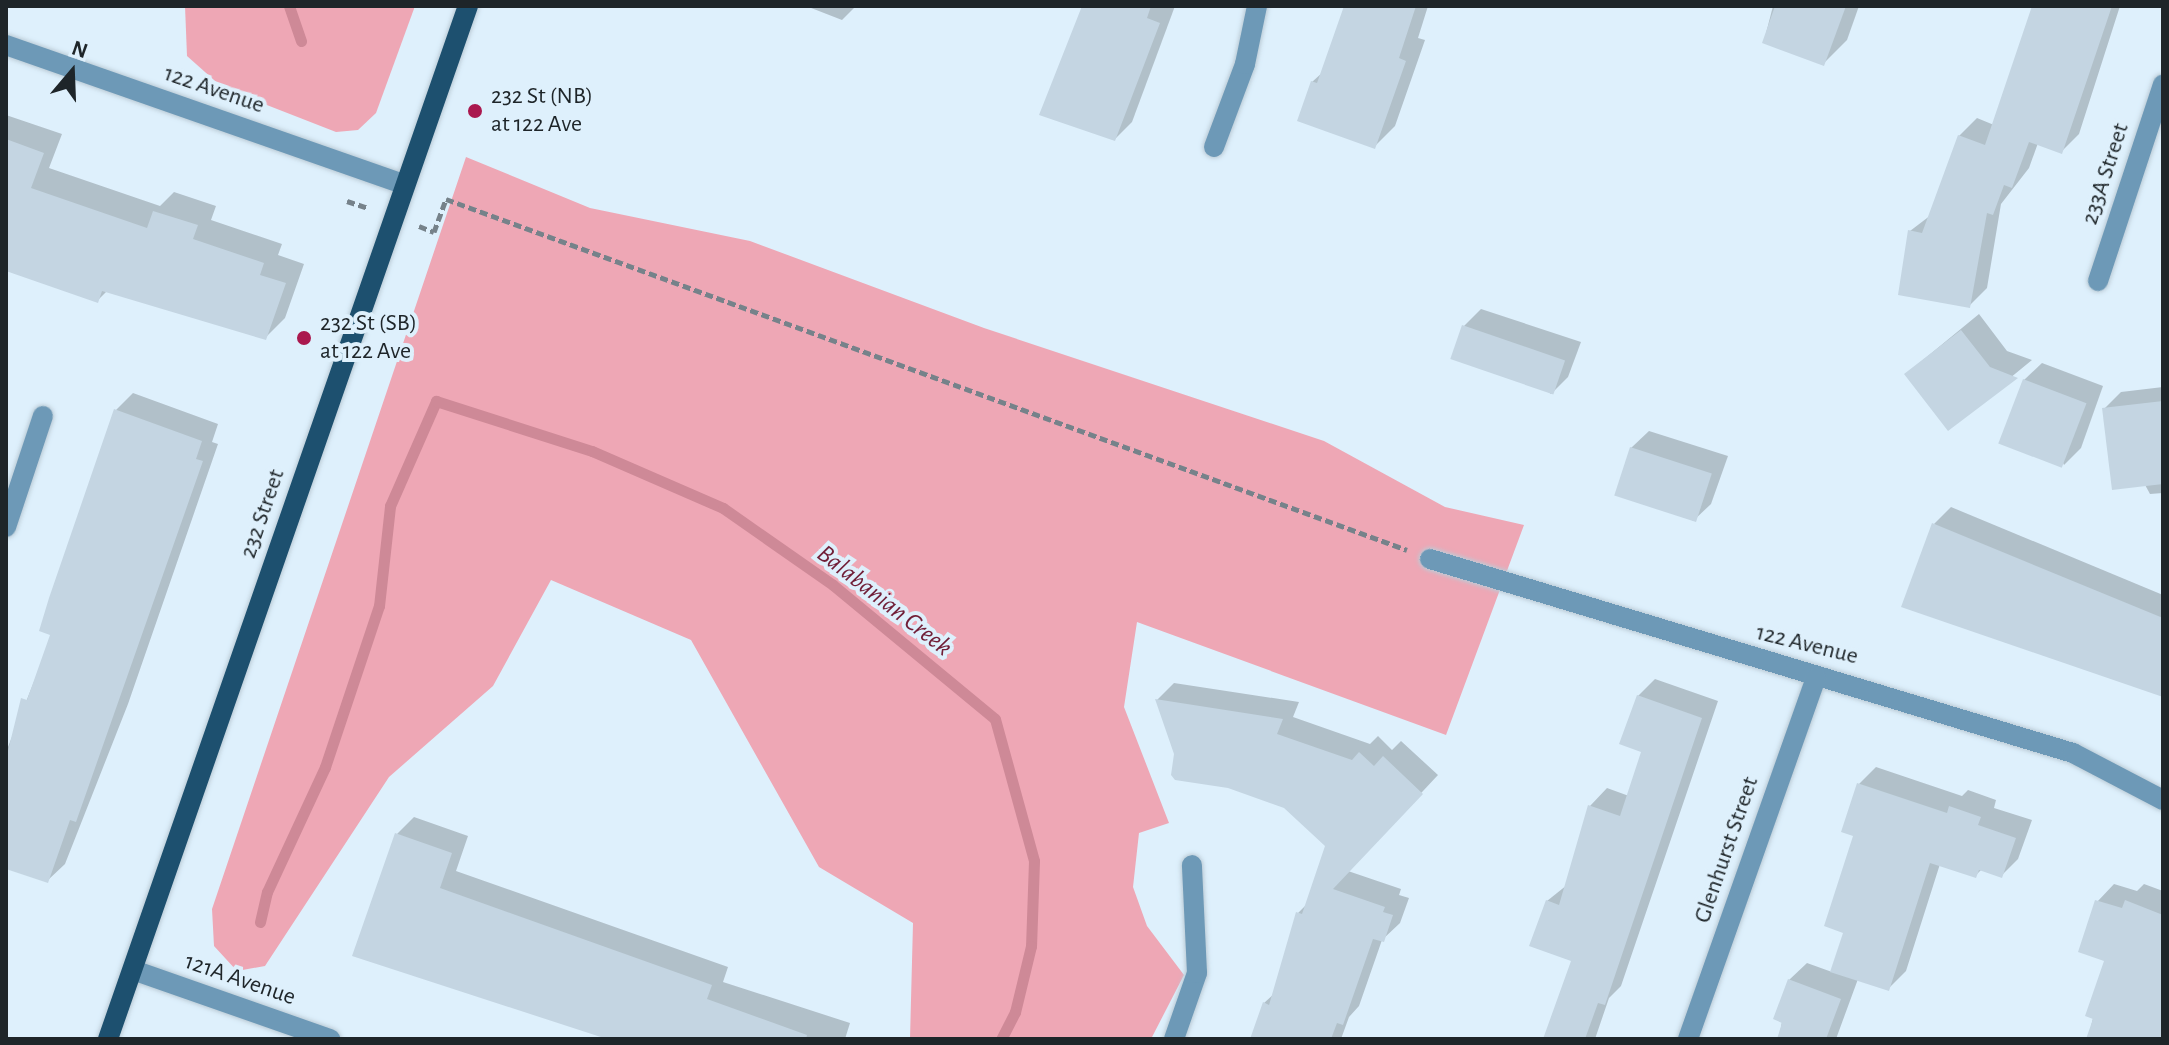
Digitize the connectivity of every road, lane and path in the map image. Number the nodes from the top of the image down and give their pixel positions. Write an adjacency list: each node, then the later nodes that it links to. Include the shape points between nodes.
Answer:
1 (468, 6): 6 (main road, 232 Street)
2 (1257, 6): 5 (street, via 1245,64)
3 (6, 45): 6 (street, 122 Avenue)
4 (2163, 84): 8 (street, 233A Street)
5 (1214, 147)
6 (404, 184): 15 (main road, 232 Street)
7 (429, 230): 11 (path, via 434,232 446,199)
8 (2098, 281)
9 (43, 416): 10 (street)
10 (6, 527)
11 (1430, 559): 12 (street, 122 Avenue)
12 (1816, 678): 13 (street, 122 Avenue, via 1870,688 2073,753); 19 (street, Glenhurst Street)
13 (2163, 800)
14 (1192, 865): 18 (street, via 1197,973)
15 (133, 970): 16 (main road, 232 Street); 17 (street, 121A Avenue)
16 (108, 1039)
17 (330, 1039)
18 (1174, 1039)
19 (1688, 1039)

